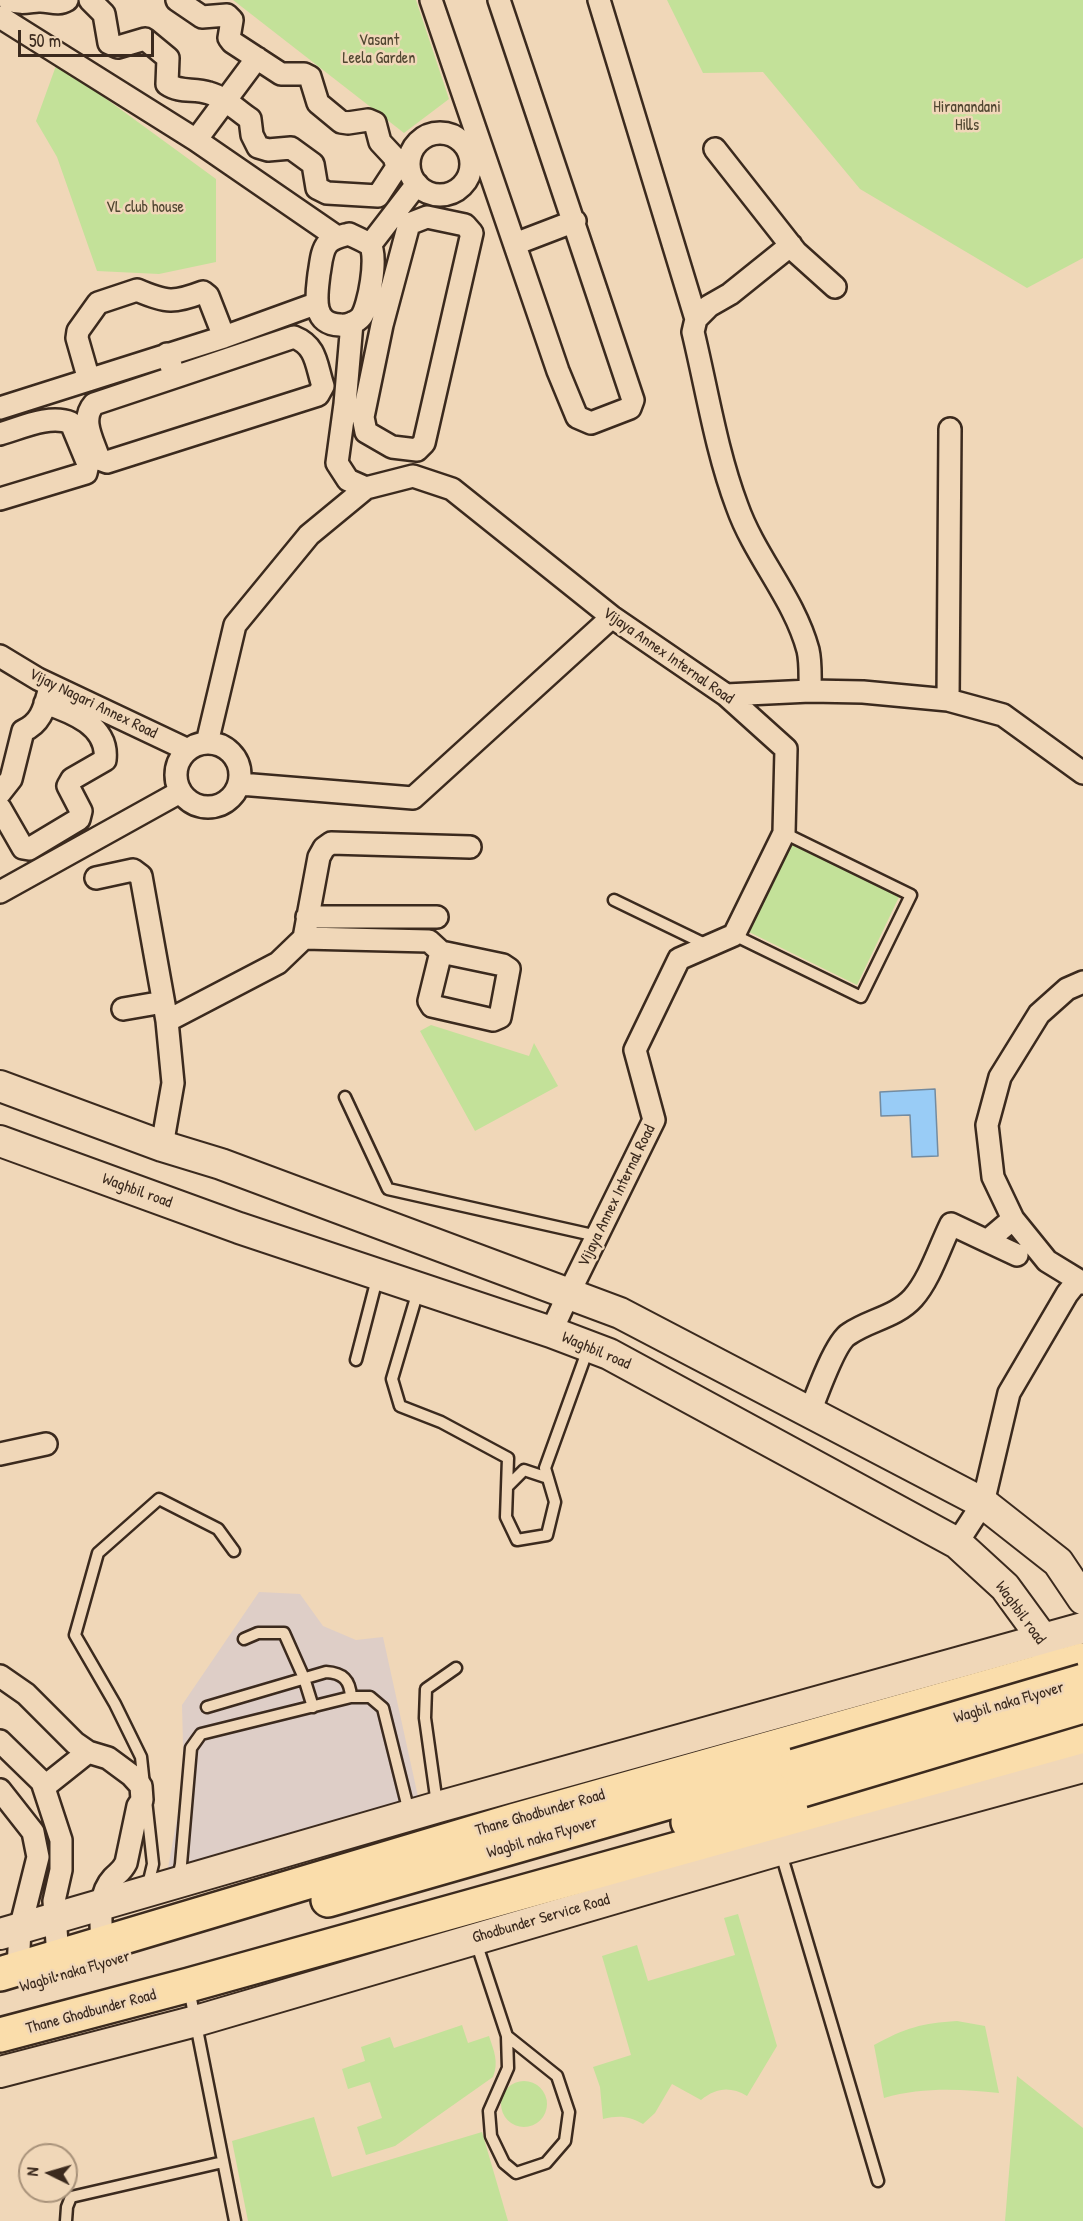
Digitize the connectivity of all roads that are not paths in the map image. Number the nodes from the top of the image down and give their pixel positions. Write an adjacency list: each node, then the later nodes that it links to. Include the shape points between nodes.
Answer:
1 (9, 0): 2 (street, via 55,4)
2 (67, 0)
3 (90, 0): 10 (street, via 104,14 109,43 118,47 145,39 168,58 167,84)
4 (177, 0): 9 (street, via 202,17 227,15 232,20 229,38)
5 (431, 0): 13 (street)
6 (499, 0): 15 (street)
7 (599, 0): 22 (street)
8 (0, 17): 11 (street)
9 (257, 58): 10 (street); 10 (street, via 281,74 310,77 318,103 341,122 375,123 380,142 397,167 378,196 327,193 317,188 313,164 291,148 258,147 250,119)
10 (225, 100): 11 (street)
11 (196, 140): 16 (street)
12 (715, 149): 19 (street)
13 (477, 155): 14 (street, via 465,183 454,191 441,195); 14 (street, via 454,135 440,132 426,136 410,158 410,172); 17 (street)
14 (417, 184): 18 (street)
15 (575, 221): 17 (street); 17 (street, via 633,399 630,408 591,423 577,417)
16 (337, 237): 18 (street, via 349,234); 21 (street, via 322,254)
17 (515, 244)
18 (370, 245): 23 (street, via 374,256 367,305)
19 (791, 246): 20 (street); 22 (street)
20 (835, 286)
21 (315, 304): 23 (street, via 329,322 340,326); 25 (street)
22 (696, 318): 38 (street, via 693,332 722,458 737,507 760,557 798,620 809,652)
23 (356, 321): 24 (street); 34 (street, via 337,463 348,480)
24 (382, 325): 24 (street, via 363,425 366,432 392,447 417,450 424,443 471,233 465,225 427,217 410,224)
25 (224, 337): 26 (street); 28 (street, via 204,292 178,301 154,298 137,290 98,303 78,331)
26 (167, 354): 27 (street); 28 (street)
27 (175, 377): 27 (street, via 94,404 86,419 99,459 107,462 318,395 323,387 311,348 294,337)
28 (89, 380): 29 (street)
29 (35, 396): 30 (street); 31 (street)
30 (0, 408)
31 (43, 422): 33 (street); 35 (street, via 62,419 71,423 88,464 86,473)
32 (950, 429): 41 (street)
33 (0, 434)
34 (366, 488): 36 (street, Vijaya Annex Internal Road, via 413,476 452,489); 42 (street, Vijaya Annex Internal Road, via 309,535 235,625)
35 (0, 499)
36 (612, 617): 40 (street, Vijaya Annex Internal Road); 44 (street, via 413,798)
37 (0, 656): 39 (street, Vijay Nagari Annex Road)
38 (810, 691): 40 (street); 41 (street)
39 (48, 694): 42 (street, Vijay Nagari Annex Road); 46 (street, via 34,726 23,731 11,779); 47 (street, via 94,727 106,751 105,760 72,779 68,786 81,810 79,819 29,849 23,848)
40 (726, 695): 48 (street, Vijaya Annex Internal Road, via 786,749)
41 (948, 700): 43 (street, via 1003,715)
42 (198, 746): 44 (street, Vijay Nagari Annex Road, via 227,748 239,764); 45 (street, via 177,767)
43 (1083, 773)
44 (240, 784): 45 (street, via 228,801 210,808 191,803)
45 (180, 792): 51 (street)
46 (0, 793)
47 (0, 808)
48 (784, 832): 55 (street, Vijaya Annex Internal Road); 55 (lane, via 911,895 861,997)
49 (470, 847): 53 (street, via 331,843 319,857)
50 (96, 878): 63 (street, via 134,870 141,876)
51 (0, 892)
52 (614, 900): 57 (lane)
53 (307, 916): 54 (street); 56 (street)
54 (436, 917)
55 (734, 935): 57 (street, Vijaya Annex Internal Road)
56 (304, 938): 58 (street, via 429,941); 63 (street, via 278,963)
57 (709, 946): 69 (street, Vijaya Annex Internal Road, via 679,959 635,1050 654,1120)
58 (441, 952)
59 (143, 958): 61 (street)
60 (1083, 982): 68 (street, via 1067,989 1039,1014 1000,1077 987,1125 993,1177)
61 (152, 1004): 62 (street); 63 (street, via 157,1021)
62 (123, 1009)
63 (167, 1028): 67 (street, via 173,1083)
64 (0, 1086): 67 (main road)
65 (345, 1097): 69 (lane, via 388,1190)
66 (0, 1141): 72 (main road, Waghbil road)
67 (162, 1146): 75 (main road, via 221,1164)
68 (1013, 1219): 70 (street); 73 (street, via 1047,1261)
69 (597, 1236): 75 (street, Vijaya Annex Internal Road)
70 (987, 1241): 71 (street); 79 (street, via 951,1224 911,1300 897,1311 847,1334 828,1367)
71 (1017, 1256)
72 (378, 1275): 74 (main road, Waghbil road); 78 (lane)
73 (1080, 1282): 84 (street, via 1067,1294 1009,1394)
74 (419, 1288): 76 (main road, Waghbil road); 83 (lane, via 392,1379 400,1406 441,1422 508,1458)
75 (568, 1293): 76 (street, Vijaya Annex Internal Road); 79 (main road, via 620,1313)
76 (551, 1332): 77 (main road, Waghbil road)
77 (589, 1346): 82 (lane, via 545,1468); 85 (main road, Waghbil road, via 609,1353)
78 (356, 1360)
79 (810, 1412): 84 (main road)
80 (46, 1444): 81 (street)
81 (0, 1454)
82 (548, 1478): 83 (lane, via 524,1470); 83 (lane, via 555,1502 547,1535 517,1540 506,1517)
83 (508, 1486)
84 (983, 1503): 85 (street); 87 (main road, via 1058,1562)
85 (957, 1543): 90 (main road, Waghbil road, via 1005,1587)
86 (234, 1551): 110 (lane, via 218,1529 159,1499 98,1553 75,1635 141,1757 153,1864)
87 (1083, 1599)
88 (1083, 1628): 90 (main road)
89 (244, 1639): 93 (lane, via 258,1632 284,1633)
90 (1060, 1656): 99 (main road, Waghbil road); 107 (main road); 115 (main road, Thane Ghodbunder Road)
91 (456, 1668): 107 (lane, via 426,1689)
92 (0, 1677): 102 (street, via 26,1694)
93 (304, 1678): 95 (lane, via 338,1673 351,1687); 97 (lane); 98 (lane)
94 (1083, 1681): 117 (main road, Wagbil naka Flyover, bridge, via 806,1763)
95 (351, 1698): 98 (lane); 107 (lane, via 370,1697 383,1708)
96 (1083, 1706): 119 (main road, Wagbil naka Flyover, bridge, via 802,1790)
97 (207, 1707)
98 (313, 1707): 109 (lane, via 201,1734 191,1748)
99 (1083, 1723)
100 (1083, 1736): 103 (main road, Thane Ghodbunder Road)
101 (0, 1741): 105 (street)
102 (88, 1752): 105 (street); 111 (street, via 108,1758 141,1786 142,1800 126,1863 113,1878)
103 (1036, 1764): 104 (main road); 108 (main road, Thane Ghodbunder Road)
104 (1083, 1767)
105 (44, 1787): 112 (street, via 61,1840 61,1870 54,1901)
106 (0, 1790): 113 (street, via 33,1832 38,1857)
107 (424, 1811): 109 (main road)
108 (775, 1836): 114 (main road, Ghodbunder Service Road); 118 (main road, Thane Ghodbunder Road); 125 (lane)
109 (177, 1881): 110 (main road)
110 (147, 1892): 111 (main road)
111 (100, 1905): 112 (main road); 115 (street)
112 (56, 1918): 113 (main road); 116 (street)
113 (10, 1931): 117 (street)
114 (475, 1939): 120 (main road, Ghodbunder Service Road); 122 (lane)
115 (102, 1944): 116 (main road, Thane Ghodbunder Road)
116 (58, 1957): 117 (main road, Thane Ghodbunder Road)
117 (6, 1979)
118 (189, 1985): 120 (lane); 121 (main road, Thane Ghodbunder Road)
119 (0, 2016)
120 (196, 2021): 123 (main road, Ghodbunder Service Road); 124 (lane)
121 (0, 2035)
122 (507, 2036): 122 (lane, via 558,2076 569,2112 565,2142 546,2163 516,2173 504,2163 491,2136 489,2111 508,2068)
123 (0, 2072)
124 (223, 2162): 126 (lane, via 71,2198); 127 (lane)
125 (878, 2181)
126 (66, 2221)
127 (235, 2221)

